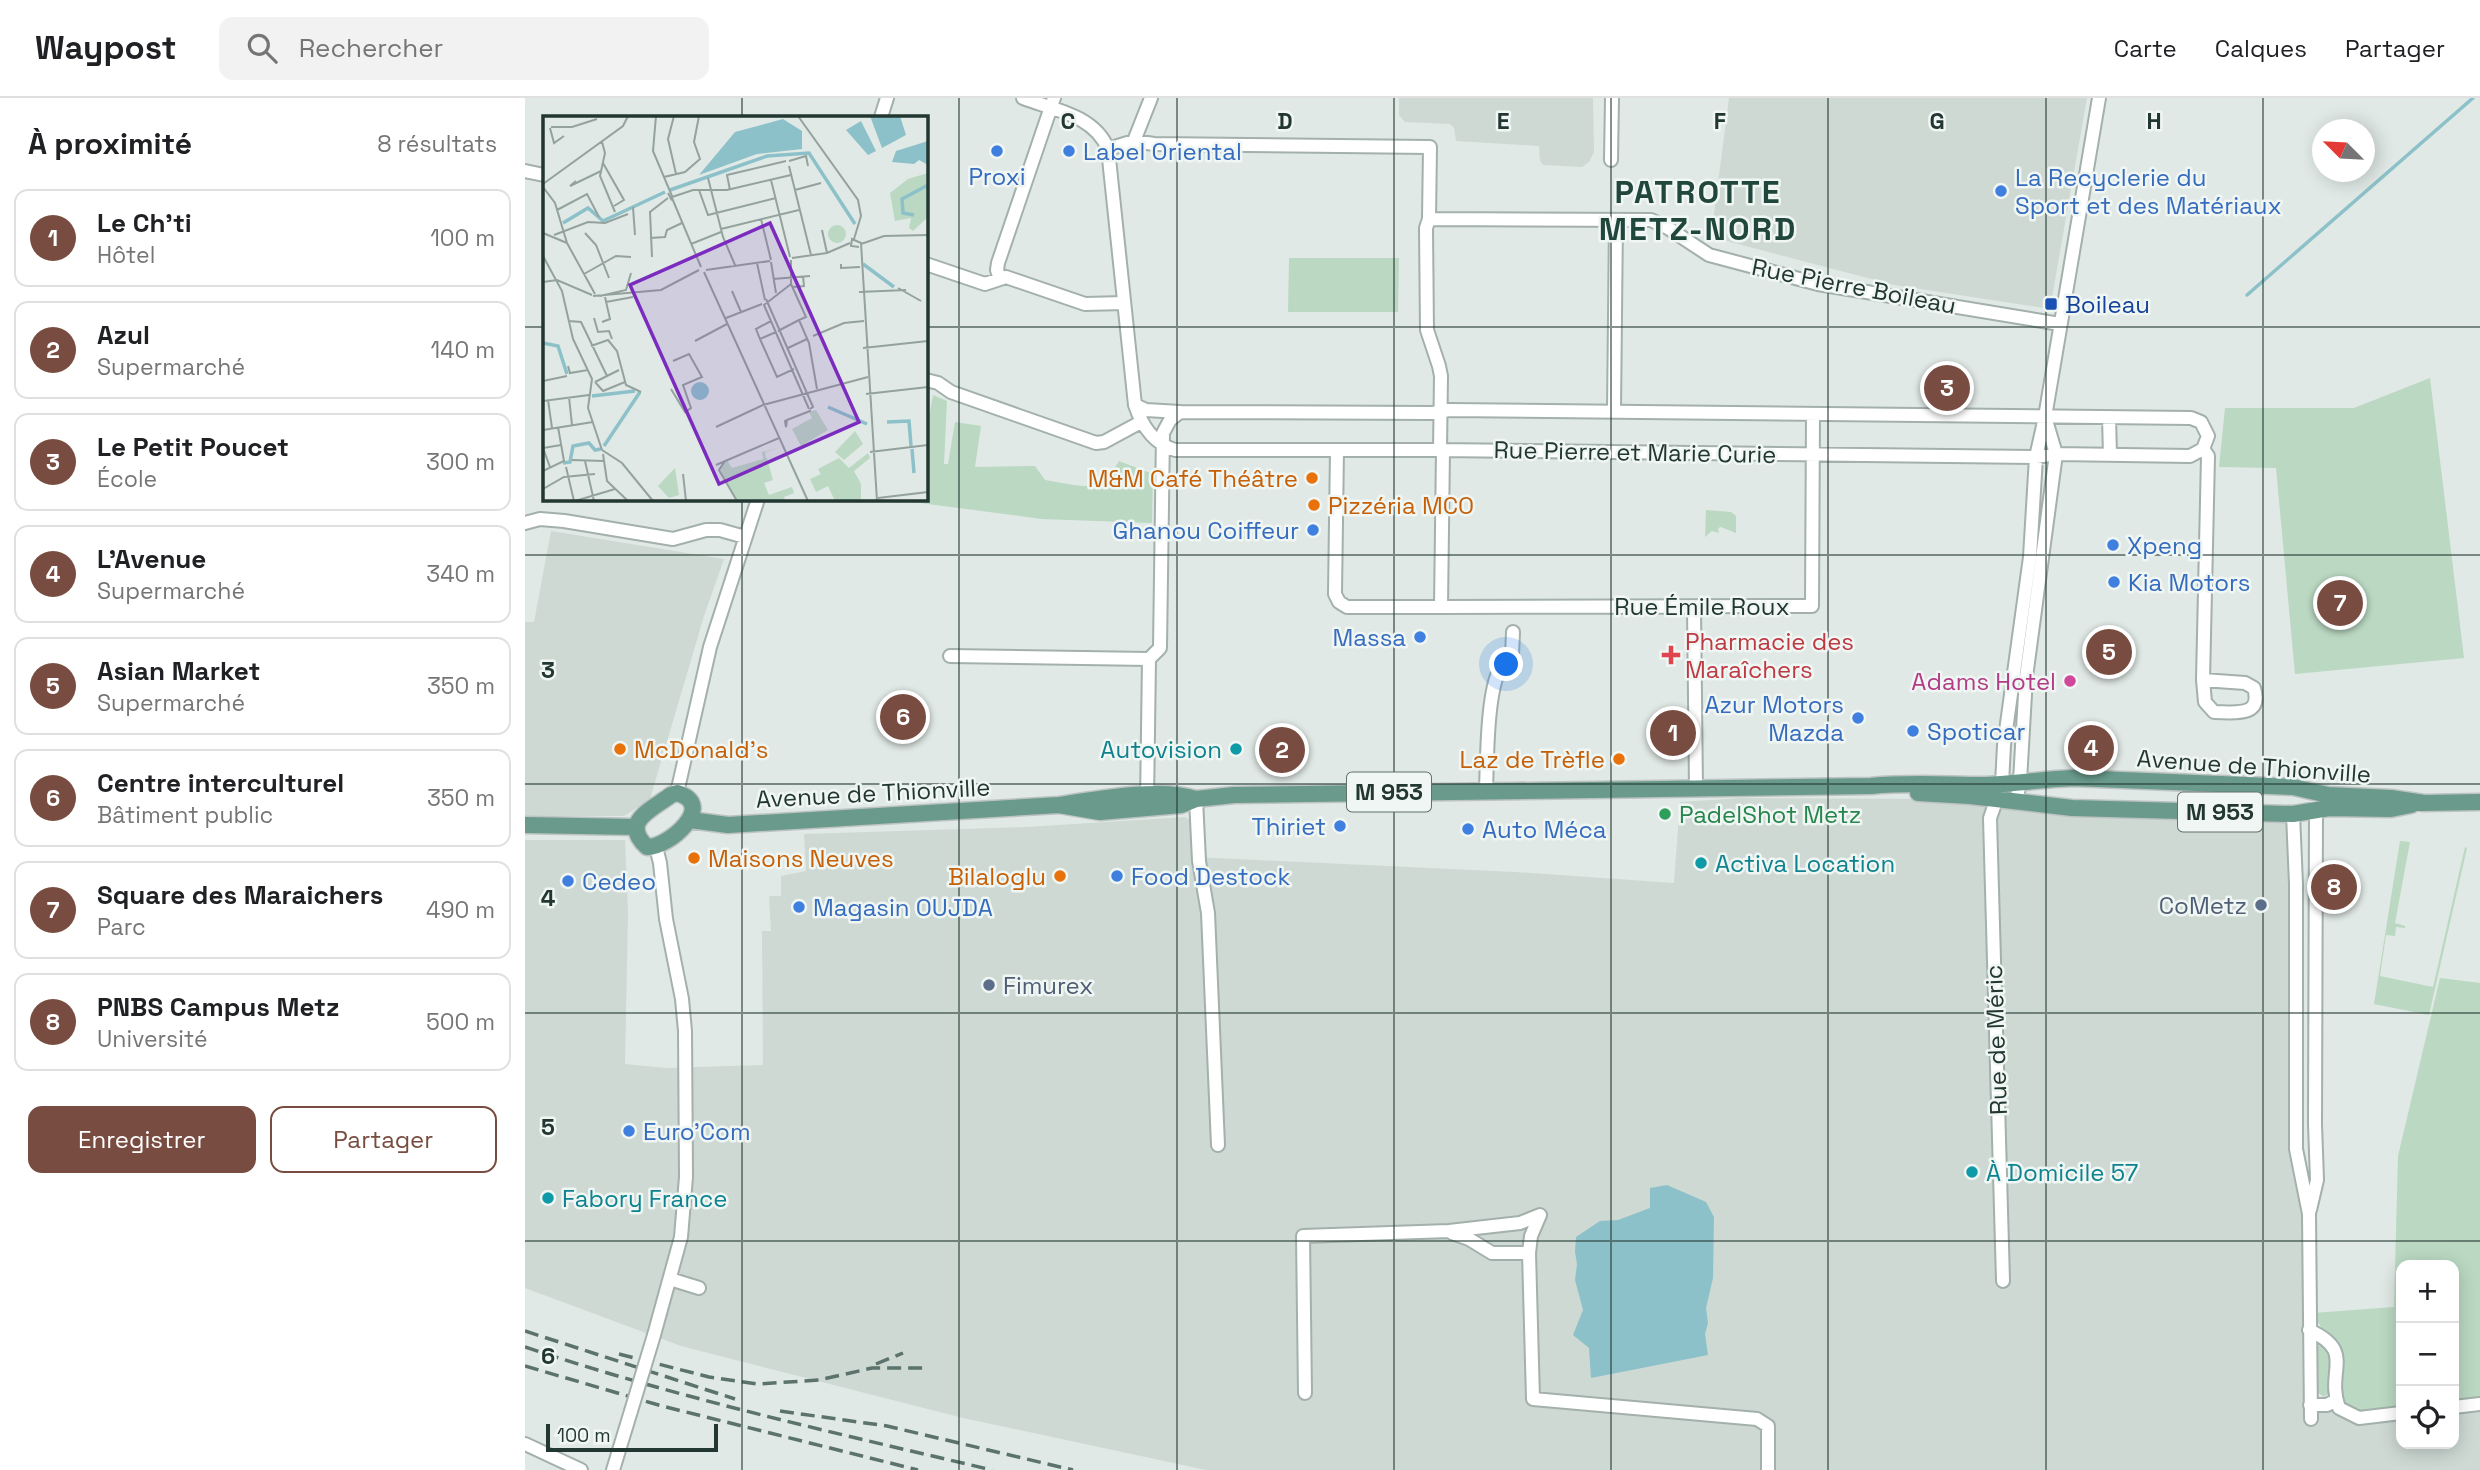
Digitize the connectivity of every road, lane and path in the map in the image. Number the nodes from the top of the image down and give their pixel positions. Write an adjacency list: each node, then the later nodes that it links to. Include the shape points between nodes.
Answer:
1 (887, 98): 7 (street)
2 (1023, 98): 6 (street)
3 (1151, 98): 8 (street)
4 (1612, 98): 10 (street)
5 (2099, 98): 18 (street)
6 (1052, 103): 9 (street, via 1092,126); 16 (street, via 998,263)
7 (881, 116)
8 (1134, 141): 9 (street); 13 (street, via 1430,147)
9 (1108, 149): 17 (street)
10 (1611, 160)
11 (525, 171): 12 (street)
12 (543, 175)
13 (1429, 219): 14 (street, Rue Pierre Boileau); 21 (street, via 1427,330 1439,366)
14 (1616, 220): 18 (street, Rue Pierre Boileau, via 1651,220 1709,255 1818,284); 22 (street)
15 (927, 264): 16 (street, via 985,284)
16 (1000, 279): 17 (street, via 1014,279 1085,304)
17 (1124, 303): 20 (street)
18 (2060, 324): 25 (street)
19 (927, 380): 27 (street, via 951,393 1096,443)
20 (1135, 405): 23 (street, Rue Pierre et Marie Curie); 27 (street)
21 (1441, 411): 22 (street, Rue Pierre et Marie Curie); 23 (street, Rue Pierre et Marie Curie); 31 (street)
22 (1614, 411): 24 (street, Rue Pierre et Marie Curie)
23 (1180, 412): 28 (street, via 1163,433)
24 (1813, 415): 25 (street, Rue Pierre et Marie Curie); 32 (street, Rue Émile Roux)
25 (2045, 417): 26 (street, Rue Pierre et Marie Curie); 33 (street); 35 (street)
26 (2109, 417): 29 (street, Rue Pierre et Marie Curie, via 2195,418 2207,432); 34 (street)
27 (1141, 422): 28 (street)
28 (1162, 445): 30 (street, Rue Pierre et Marie Curie, via 1175,450); 43 (street, via 1160,648)
29 (2203, 449): 34 (street, Rue Pierre et Marie Curie, via 2190,456); 44 (street, via 2207,456)
30 (1337, 450): 31 (street, Rue Pierre et Marie Curie); 39 (street, Rue Émile Roux, via 1335,594 1339,602 1347,607)
31 (1442, 450): 32 (street, Rue Pierre et Marie Curie); 39 (street)
32 (1813, 454): 35 (street, Rue Pierre et Marie Curie); 40 (street, Rue Émile Roux, via 1812,606)
33 (2056, 454): 34 (street, Rue Pierre et Marie Curie); 35 (street, Rue Pierre et Marie Curie); 45 (street, via 2026,677)
34 (2110, 455)
35 (2036, 457): 49 (street, via 2029,557)
36 (758, 500): 38 (street)
37 (525, 523): 38 (street, via 564,521 673,539 706,530)
38 (745, 537): 50 (street, via 710,647)
39 (1441, 607): 40 (street, Rue Émile Roux)
40 (1694, 607): 47 (street)
41 (1513, 632): 48 (street, via 1512,656 1500,668 1495,687)
42 (950, 656): 43 (street)
43 (1149, 659): 52 (street)
44 (2203, 680)
45 (2020, 774): 46 (main road, Avenue de Thionville / M 953, via 2044,779); 49 (main road, Avenue de Thionville / M 953); 55 (street)
46 (2293, 787): 53 (main road, Avenue de Thionville / M 953); 56 (main road)
47 (1696, 789): 48 (main road, Avenue de Thionville / M 953); 49 (main road, Avenue de Thionville / M 953, via 1896,783)
48 (1486, 791): 51 (main road, Avenue de Thionville / M 953)
49 (2000, 792): 55 (main road, Avenue de Thionville / M 953); 66 (street, Rue de Méric, via 1990,818)
50 (677, 793): 57 (main road, via 692,802); 59 (main road, via 638,820)
51 (1196, 799): 52 (main road, Avenue de Thionville / M 953, via 1181,806); 61 (street, via 1199,861 1208,913)
52 (1147, 802): 57 (main road, Avenue de Thionville / M 953, via 1100,812 1059,805 728,825)
53 (2316, 802): 54 (main road, Avenue de Thionville / M 953, via 2329,808 2391,809); 56 (main road, Avenue de Thionville / M 953); 62 (street, via 2318,1180)
54 (2480, 802)
55 (2016, 803): 56 (main road, Avenue de Thionville / M 953)
56 (2293, 814): 62 (street, via 2296,1149)
57 (690, 820): 60 (main road)
58 (525, 825): 59 (main road)
59 (635, 827): 60 (main road, via 638,839)
60 (656, 848): 65 (street, via 685,1031 685,1207)
61 (1218, 1145)
62 (2309, 1214): 68 (street)
63 (1449, 1231): 64 (street, via 1492,1253); 64 (street, via 1520,1223 1540,1214); 69 (street, via 1303,1236)
64 (1529, 1253): 77 (street, via 1533,1399 1757,1419 1767,1426)
65 (670, 1279): 67 (street); 76 (street, bridge)
66 (2003, 1281)
67 (699, 1288)
68 (2309, 1330): 70 (street, via 2331,1342 2335,1350); 70 (street, via 2311,1412)
69 (1305, 1393)
70 (2336, 1400): 73 (street, via 2339,1408 2359,1418)
71 (2480, 1404): 72 (street)
72 (2459, 1406)
73 (2396, 1414)
74 (525, 1444): 75 (street)
75 (581, 1470)
76 (613, 1470)
77 (1767, 1470)

